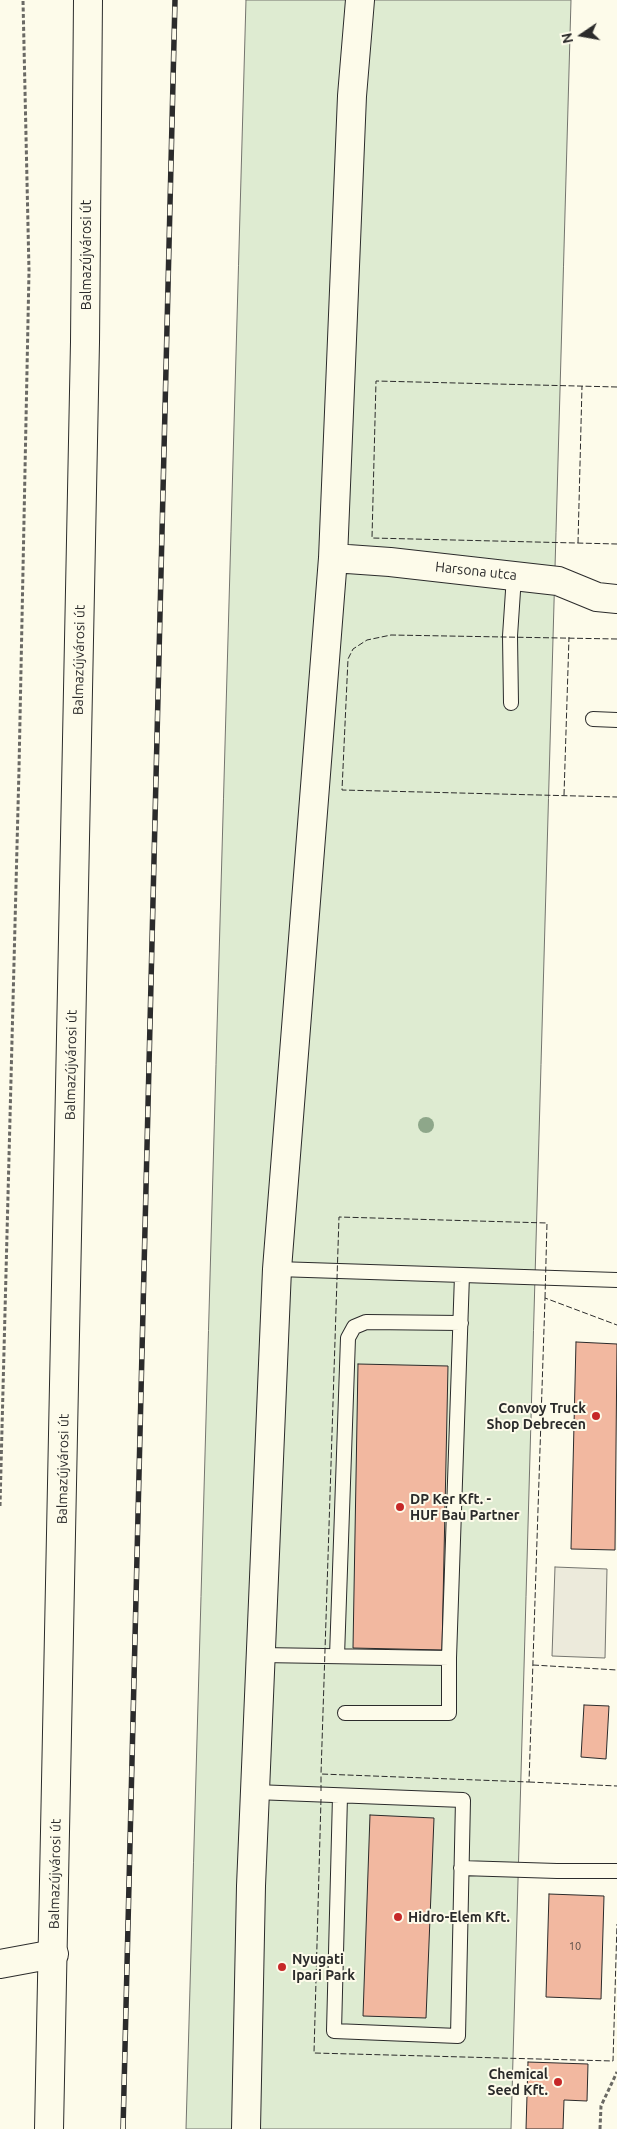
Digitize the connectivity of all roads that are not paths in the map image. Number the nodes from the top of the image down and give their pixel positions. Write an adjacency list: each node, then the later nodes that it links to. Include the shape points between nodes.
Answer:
1 (88, 0): 21 (street, Balmazújvárosi út, via 85,352)
2 (360, 0): 3 (street, via 352,106)
3 (333, 558): 4 (street, Harsona utca); 9 (street)
4 (514, 576): 5 (street, Harsona utca, via 558,581 598,597); 6 (lane)
5 (617, 599)
6 (510, 703)
7 (593, 719): 8 (lane)
8 (617, 720)
9 (277, 1269): 10 (lane); 13 (street)
10 (462, 1274): 11 (lane); 12 (lane)
11 (617, 1280)
12 (461, 1323): 14 (lane, via 366,1322 354,1327 348,1338); 15 (lane)
13 (261, 1655): 14 (lane); 17 (street)
14 (338, 1656): 15 (lane)
15 (450, 1658): 16 (lane, via 449,1713)
16 (345, 1713)
17 (255, 1792): 18 (lane); 24 (street)
18 (340, 1796): 19 (lane, via 463,1800); 19 (lane, via 334,2031 458,2036)
19 (461, 1868): 20 (lane)
20 (617, 1871)
21 (54, 1954): 22 (street); 23 (street, Balmazújvárosi út)
22 (0, 1964)
23 (49, 2129)
24 (246, 2129)

